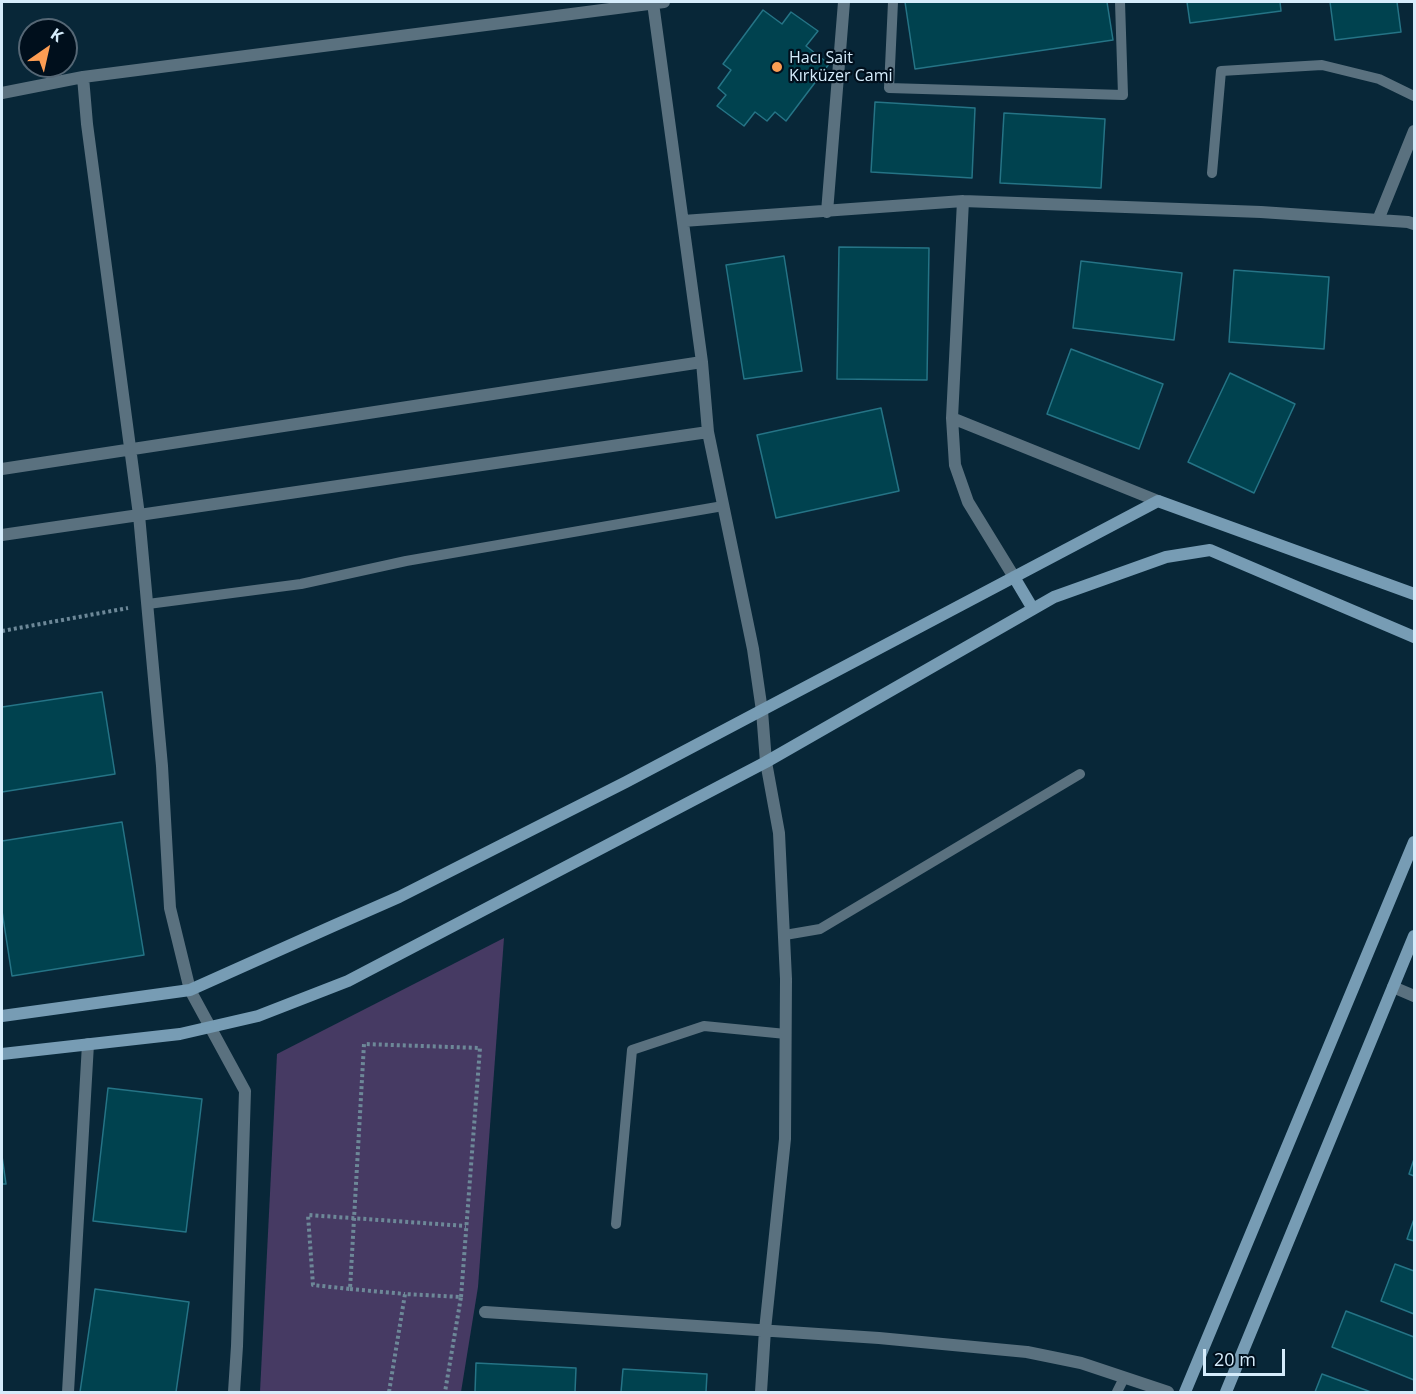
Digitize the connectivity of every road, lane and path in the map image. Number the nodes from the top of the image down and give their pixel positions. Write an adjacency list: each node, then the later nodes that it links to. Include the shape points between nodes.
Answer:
1 (659, 2): 5 (street); 13 (street)
2 (844, 2): 11 (street)
3 (893, 2): 4 (lane, via 889,88 1124,95)
4 (1120, 2)
5 (83, 77): 6 (street); 18 (street)
6 (2, 93)
7 (1414, 96): 9 (lane, via 1379,79 1322,65 1221,71)
8 (1414, 131): 12 (street)
9 (1212, 172)
10 (963, 201): 11 (street); 12 (street); 16 (street)
11 (827, 212): 13 (street)
12 (1378, 220): 14 (street)
13 (683, 221): 15 (street)
14 (1414, 224)
15 (702, 362): 17 (street); 18 (street)
16 (952, 418): 20 (street); 24 (street, via 955,465 968,502)
17 (708, 432): 21 (street); 22 (street)
18 (130, 449): 19 (street); 22 (street)
19 (2, 469)
20 (1158, 501): 24 (street); 25 (street)
21 (723, 506): 26 (lane, via 406,561 301,584); 30 (street)
22 (140, 515): 23 (street); 26 (street)
23 (2, 535)
24 (1014, 577): 27 (street); 30 (street)
25 (1414, 594)
26 (148, 604): 28 (path); 37 (street, via 170,908)
27 (1033, 609): 29 (street, via 1054,597 1166,557 1210,550); 31 (street)
28 (2, 631)
29 (1414, 637)
30 (762, 711): 31 (street); 37 (street, via 399,897)
31 (766, 762): 34 (street, via 779,833); 40 (street, via 348,981 258,1016)
32 (1080, 774): 34 (lane, via 820,929)
33 (1414, 842): 60 (street)
34 (785, 935): 41 (street)
35 (1414, 936): 36 (street)
36 (1393, 987): 38 (street); 61 (street)
37 (190, 990): 39 (street); 40 (street)
38 (1414, 996)
39 (2, 1016)
40 (211, 1027): 42 (street); 54 (street, via 245,1091)
41 (786, 1034): 45 (lane, via 704,1026 632,1050); 51 (street, via 785,1139)
42 (88, 1044): 43 (street); 53 (street)
43 (2, 1054)
44 (354, 1218): 46 (path); 46 (path, via 364,1044 480,1048); 47 (path); 47 (path, via 308,1215 313,1286)
45 (616, 1224)
46 (466, 1226): 49 (path)
47 (350, 1289): 48 (path)
48 (405, 1294): 49 (path); 55 (path)
49 (460, 1297): 56 (path)
50 (485, 1312): 51 (street)
51 (765, 1330): 52 (street, via 1027,1352 1081,1363); 57 (street)
52 (1124, 1378): 58 (lane); 59 (street)
53 (68, 1392)
54 (234, 1392)
55 (389, 1392)
56 (445, 1392)
57 (761, 1392)
58 (1117, 1392)
59 (1168, 1392)
60 (1185, 1392)
61 (1226, 1392)

